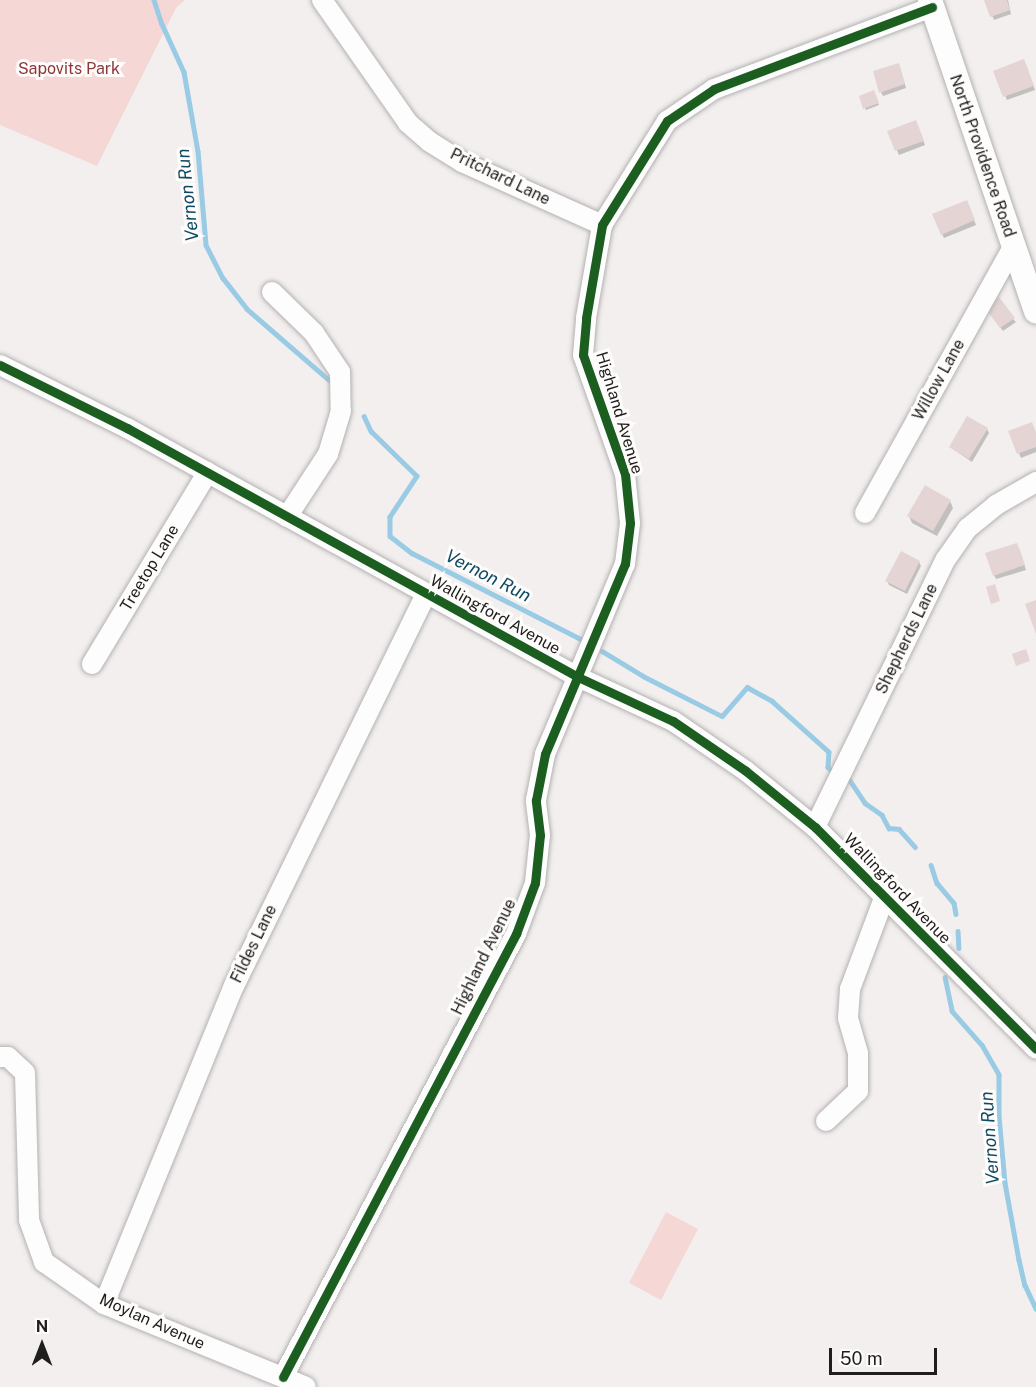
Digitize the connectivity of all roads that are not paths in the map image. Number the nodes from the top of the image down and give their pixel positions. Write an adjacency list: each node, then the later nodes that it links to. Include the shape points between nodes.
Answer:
1 (322, 0): 3 (street, Pritchard Lane, via 408,123 430,142 462,162)
2 (931, 4): 3 (street, Highland Avenue, via 714,89 667,121); 4 (main road, North Providence Road)
3 (603, 225): 14 (street, Highland Avenue, via 583,355 625,474 630,523 625,564)
4 (1013, 247): 6 (main road, North Providence Road); 10 (street, Willow Lane)
5 (272, 292): 11 (street, via 314,333 339,372 341,411 328,454)
6 (1036, 310)
7 (0, 365): 8 (street, Wallingford Avenue)
8 (208, 472): 11 (street, Wallingford Avenue); 13 (street, Treetop Lane)
9 (1036, 482): 15 (street, Shepherds Lane, via 978,520 946,559)
10 (866, 513)
11 (287, 517): 12 (street, Wallingford Avenue)
12 (426, 594): 14 (street, Wallingford Avenue); 20 (street, Fildes Lane, via 234,986)
13 (92, 664)
14 (579, 677): 15 (street, Wallingford Avenue, via 673,721 746,771); 21 (street, Highland Avenue, via 545,754 536,800 540,836 535,883 516,934)
15 (815, 826): 16 (street, Wallingford Avenue)
16 (884, 897): 17 (street, Wallingford Avenue); 19 (street, via 850,989 848,1018 858,1053 858,1091)
17 (1036, 1049)
18 (0, 1057): 20 (street, Moylan Avenue, via 8,1057 25,1073 29,1220 44,1262)
19 (826, 1121)
20 (104, 1304): 21 (street, Moylan Avenue)
21 (283, 1377): 22 (street, Moylan Avenue)
22 (306, 1387)

